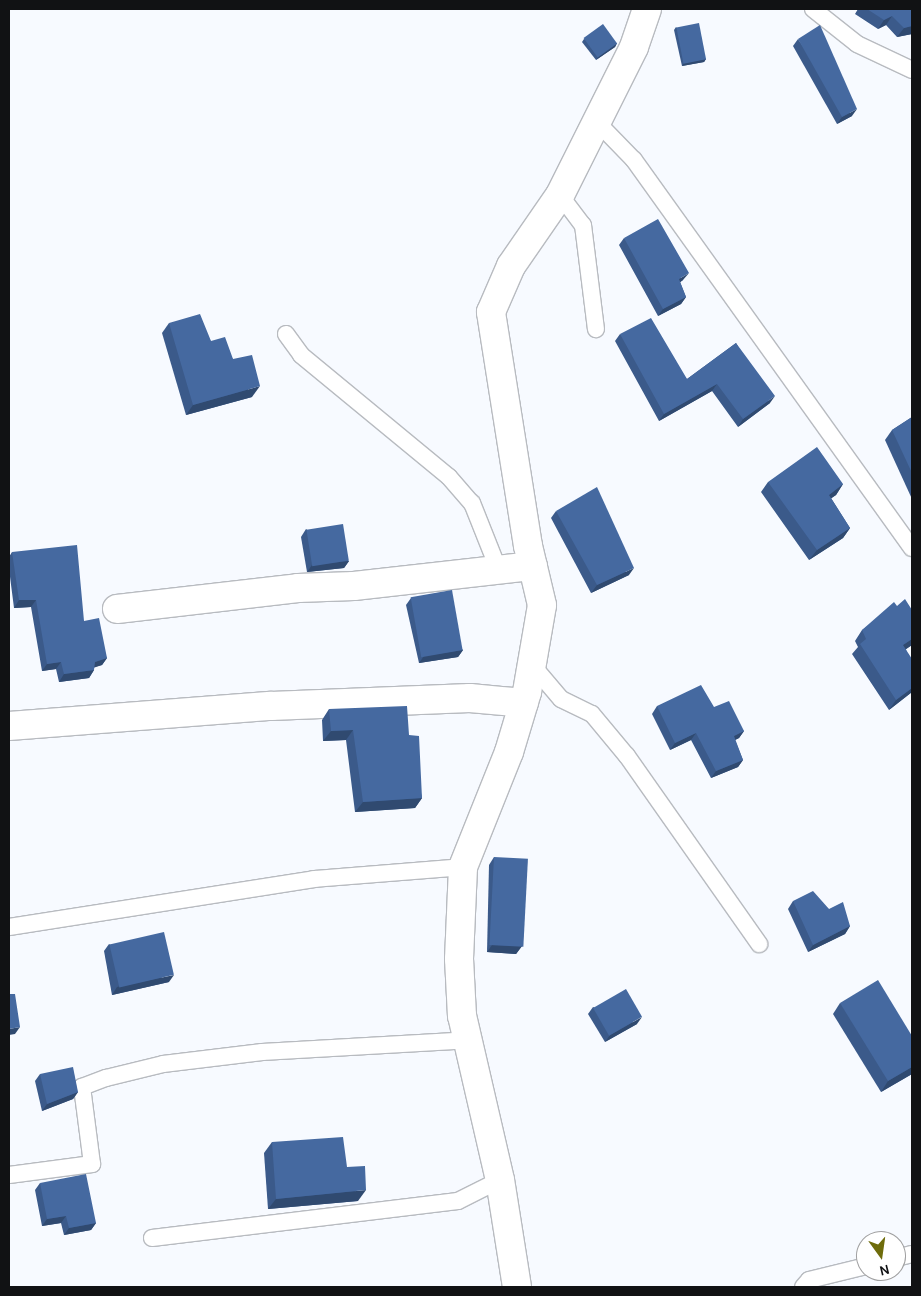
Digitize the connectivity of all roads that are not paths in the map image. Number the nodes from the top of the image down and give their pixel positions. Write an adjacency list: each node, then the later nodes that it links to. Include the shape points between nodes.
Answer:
1 (647, 9): 4 (street, via 634,47)
2 (813, 9): 3 (lane, via 857,44)
3 (912, 70)
4 (597, 122): 5 (street); 8 (lane, via 652,184)
5 (560, 195): 6 (lane, via 583,225); 9 (street, via 511,266 491,312 504,406)
6 (596, 329)
7 (286, 334): 10 (lane, via 302,355 449,477 472,503)
8 (912, 548)
9 (533, 566): 10 (street); 12 (street, via 542,605)
10 (499, 571): 11 (street, via 354,586 298,588)
11 (117, 609)
12 (533, 666): 13 (street); 17 (lane, via 561,699 592,714 621,749)
13 (524, 703): 14 (street, via 470,698 271,706); 15 (street, via 509,752)
14 (9, 726)
15 (463, 868): 16 (lane, via 314,879); 18 (street, via 459,959 462,1016)
16 (9, 927)
17 (759, 944)
18 (468, 1040): 19 (lane, via 262,1052 163,1064 106,1078 82,1087 92,1164); 20 (street)
19 (9, 1175)
20 (500, 1180): 21 (lane, via 458,1201); 23 (street)
21 (152, 1238)
22 (856, 1268): 24 (lane, via 809,1280)
23 (517, 1287)
24 (803, 1287)

